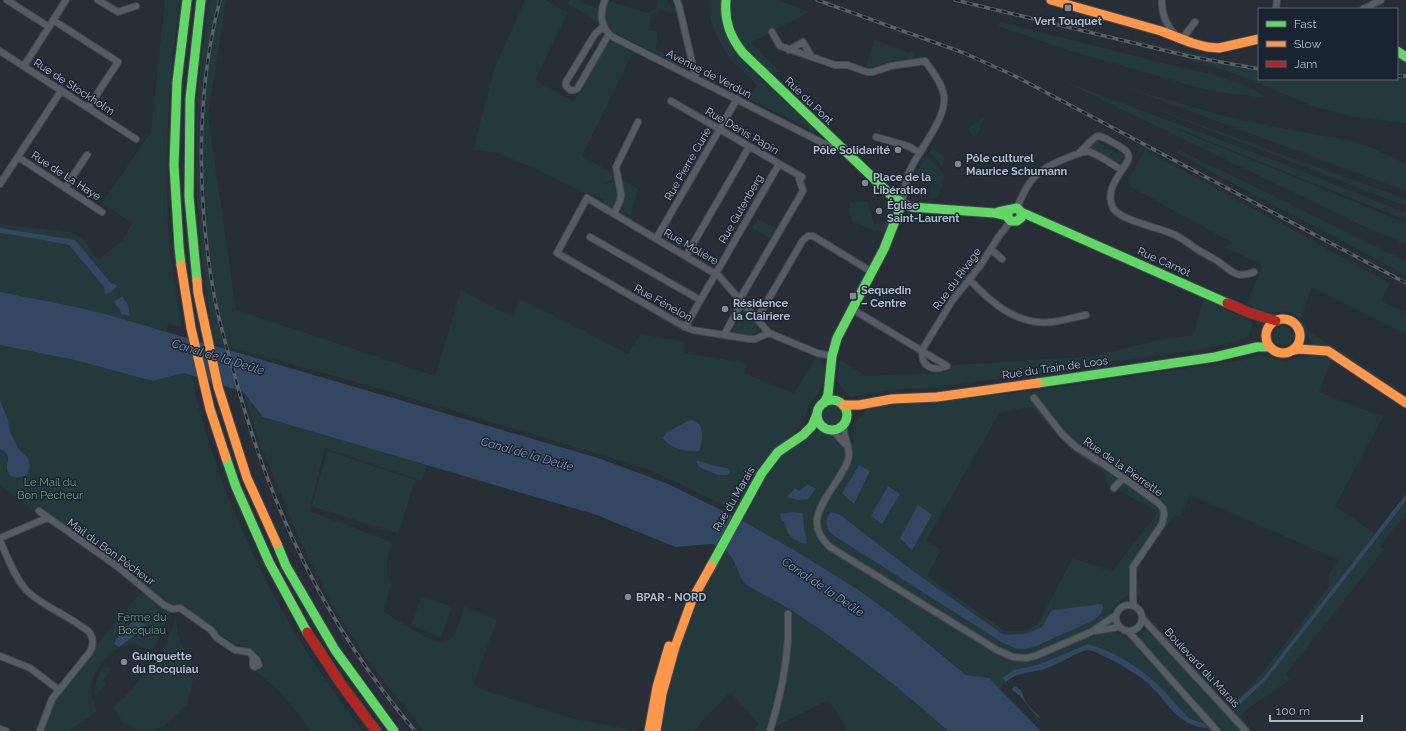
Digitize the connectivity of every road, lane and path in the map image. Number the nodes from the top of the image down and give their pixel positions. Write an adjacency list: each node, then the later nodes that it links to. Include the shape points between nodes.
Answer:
1 (7, 0): 17 (street)
2 (66, 0): 14 (street)
3 (98, 0): 12 (street, via 118,12)
4 (187, 0): 111 (main road, via 174,117 174,166 178,245 191,334 202,383 234,483 270,566 317,649)
5 (201, 0): 112 (main road, via 190,89 188,158 192,243 206,339 217,388 250,485 289,572 337,653)
6 (605, 0): 16 (street, via 601,10)
7 (677, 0): 26 (street)
8 (726, 0): 33 (main road, Rue du Pont, via 726,22 736,46)
9 (1051, 0): 20 (main road)
10 (1162, 0): 20 (street, via 1165,19)
11 (1382, 0): 13 (street)
12 (136, 6)
13 (1365, 8)
14 (53, 20): 17 (street); 30 (street, via 118,62)
15 (1195, 22): 20 (street)
16 (604, 26): 19 (street); 19 (street, via 595,34 566,82 570,90 577,89)
17 (49, 27): 25 (street)
18 (772, 32): 22 (street, via 780,46)
19 (609, 34): 26 (street, Avenue de Verdun)
20 (1180, 38): 21 (main road, via 1215,48)
21 (1258, 39)
22 (789, 50): 24 (street); 24 (street, via 803,42)
23 (0, 51): 25 (street, Rue de Stockholm)
24 (811, 56): 39 (street, via 835,65 870,73 891,66 925,61 941,88 944,101 938,120)
25 (24, 66): 27 (street, Rue de Stockholm)
26 (696, 79): 28 (street, Avenue de Verdun)
27 (61, 91): 30 (street, Rue de Stockholm); 42 (street)
28 (737, 99): 32 (street, Rue Pierre Curie); 34 (street, Avenue de Verdun)
29 (671, 101): 32 (street, Rue Denis Papin)
30 (88, 108): 36 (street, Rue de Stockholm)
31 (638, 122): 49 (street, via 616,167 620,198)
32 (719, 129): 38 (street, Rue Denis Papin); 52 (street, Rue Pierre Curie)
33 (823, 131): 34 (street, via 815,136); 37 (main road, Rue du Pont)
34 (808, 135): 37 (street, Avenue de Verdun, via 827,145)
35 (876, 137): 39 (street)
36 (136, 139)
37 (836, 143): 47 (main road, Rue du Pont, via 882,188)
38 (749, 147): 43 (street, Rue Denis Papin); 55 (street)
39 (920, 152): 47 (street, via 908,175)
40 (1079, 154): 44 (street, via 1091,153); 44 (street, via 1096,137 1103,137 1128,152 1128,160); 50 (street, Rue du Rivage, via 1049,165 1036,174)
41 (87, 155): 46 (street)
42 (18, 157): 45 (street); 46 (street, Rue de La Haye)
43 (779, 164): 59 (street, Rue Gutenberg); 62 (street, Rue Denis Papin, via 800,176 803,191)
44 (1122, 170): 58 (street, via 1110,194 1112,206 1118,213 1178,236 1233,273 1244,275)
45 (0, 184)
46 (65, 188): 48 (street, Rue de La Haye)
47 (902, 203): 50 (main road, Rue Carnot, via 916,207); 57 (main road)
48 (102, 212)
49 (614, 214): 52 (street, Rue Molière); 54 (street, Rue Molière, via 587,198)
50 (1014, 215): 53 (street, Rue du Rivage); 64 (main road, Rue Carnot, via 1068,233)
51 (590, 237): 61 (street)
52 (656, 239): 55 (street, Rue Molière)
53 (991, 249): 56 (street); 60 (street, Rue du Rivage)
54 (557, 253): 68 (street, Rue Fénelon)
55 (686, 256): 59 (street, Rue Molière)
56 (1002, 259)
57 (872, 272): 63 (main road); 66 (street, via 813,236 808,236 803,240)
58 (1254, 272)
59 (716, 273): 61 (street, Rue Gutenberg); 62 (street, Rue Molière)
60 (969, 279): 63 (street, Rue du Rivage, via 948,307 922,350); 65 (street, via 994,303 1021,319 1051,322)
61 (700, 300): 68 (street, Rue Gutenberg)
62 (741, 301): 66 (street, Rue Molière); 72 (street)
63 (852, 309): 77 (main road, via 837,338)
64 (1250, 313): 67 (main road, Rue Carnot); 70 (main road, Rue Carnot, via 1261,320)
65 (1086, 315)
66 (757, 319): 69 (street, Rue Molière)
67 (1276, 321): 70 (main road); 71 (main road, via 1290,321)
68 (685, 327): 72 (street, Rue Fénelon)
69 (769, 333): 72 (street, Rue Fénelon, via 752,340); 77 (street)
70 (1266, 333): 73 (main road); 74 (main road, Rue du Train de Loos, via 1258,342)
71 (1299, 333): 75 (main road, via 1310,346); 76 (main road, via 1298,344)
72 (724, 335)
73 (1270, 347): 74 (main road, Rue du Train de Loos); 76 (main road, via 1278,352)
74 (1246, 349): 83 (main road, Rue du Train de Loos, via 1201,359 936,397 886,399)
75 (1320, 350): 76 (main road); 82 (main road, via 1332,353)
76 (1291, 351)
77 (832, 356): 78 (main road)
78 (830, 380): 80 (main road); 81 (main road)
79 (1034, 398): 89 (street, Rue de la Pierrette, via 1062,434 1076,447)
80 (824, 403): 81 (main road, via 832,400); 84 (main road)
81 (841, 403): 83 (main road, Rue du Train de Loos, via 854,406); 85 (main road, via 847,414)
82 (1406, 403)
83 (867, 404): 85 (main road, Rue du Train de Loos, via 853,412)
84 (817, 414): 86 (main road, via 818,421); 87 (main road, Rue du Marais)
85 (845, 423): 86 (main road, via 836,430); 88 (street)
86 (826, 428): 87 (main road, Rue du Marais); 88 (street, via 838,435)
87 (806, 433): 98 (main road, Rue du Marais, via 776,454 760,477)
88 (847, 447): 104 (street, via 849,454 846,464 820,508 817,518 818,532 830,547 1009,656 1035,656)
89 (1124, 478): 90 (street); 91 (street, Rue de la Pierrette)
90 (1114, 488)
91 (1160, 504): 93 (street); 97 (street, Rue de la Pierrette, via 1164,512 1162,524 1133,567)
92 (39, 511): 94 (street, Mail du Bon Pêcheur)
93 (1155, 511)
94 (47, 518): 95 (street); 106 (street, Mail du Bon Pêcheur, via 118,567 164,604 172,609 180,608 235,650 248,651)
95 (0, 538)
96 (0, 541): 107 (street, via 14,573 26,589 88,631 92,637 91,651)
97 (1133, 605): 100 (street, via 1124,605); 101 (street, via 1140,610)
98 (688, 609): 113 (main road, Rue du Marais, via 664,660); 114 (main road, Rue du Marais, via 667,673)
99 (788, 614): 115 (street, via 785,659)
100 (1116, 615): 102 (street); 104 (street)
101 (1142, 618): 103 (street, via 1136,629); 117 (street, Boulevard du Marais)
102 (1119, 627): 103 (street); 104 (street)
103 (1128, 631): 116 (street)
104 (1091, 632)
105 (0, 656): 107 (street, via 34,671)
106 (253, 656)
107 (59, 690): 110 (street, via 50,702)
108 (0, 729): 109 (street)
109 (6, 731)
110 (40, 731)
111 (376, 731)
112 (394, 731)
113 (649, 731)
114 (656, 731)
115 (770, 731)
116 (1217, 731)
117 (1246, 731)

